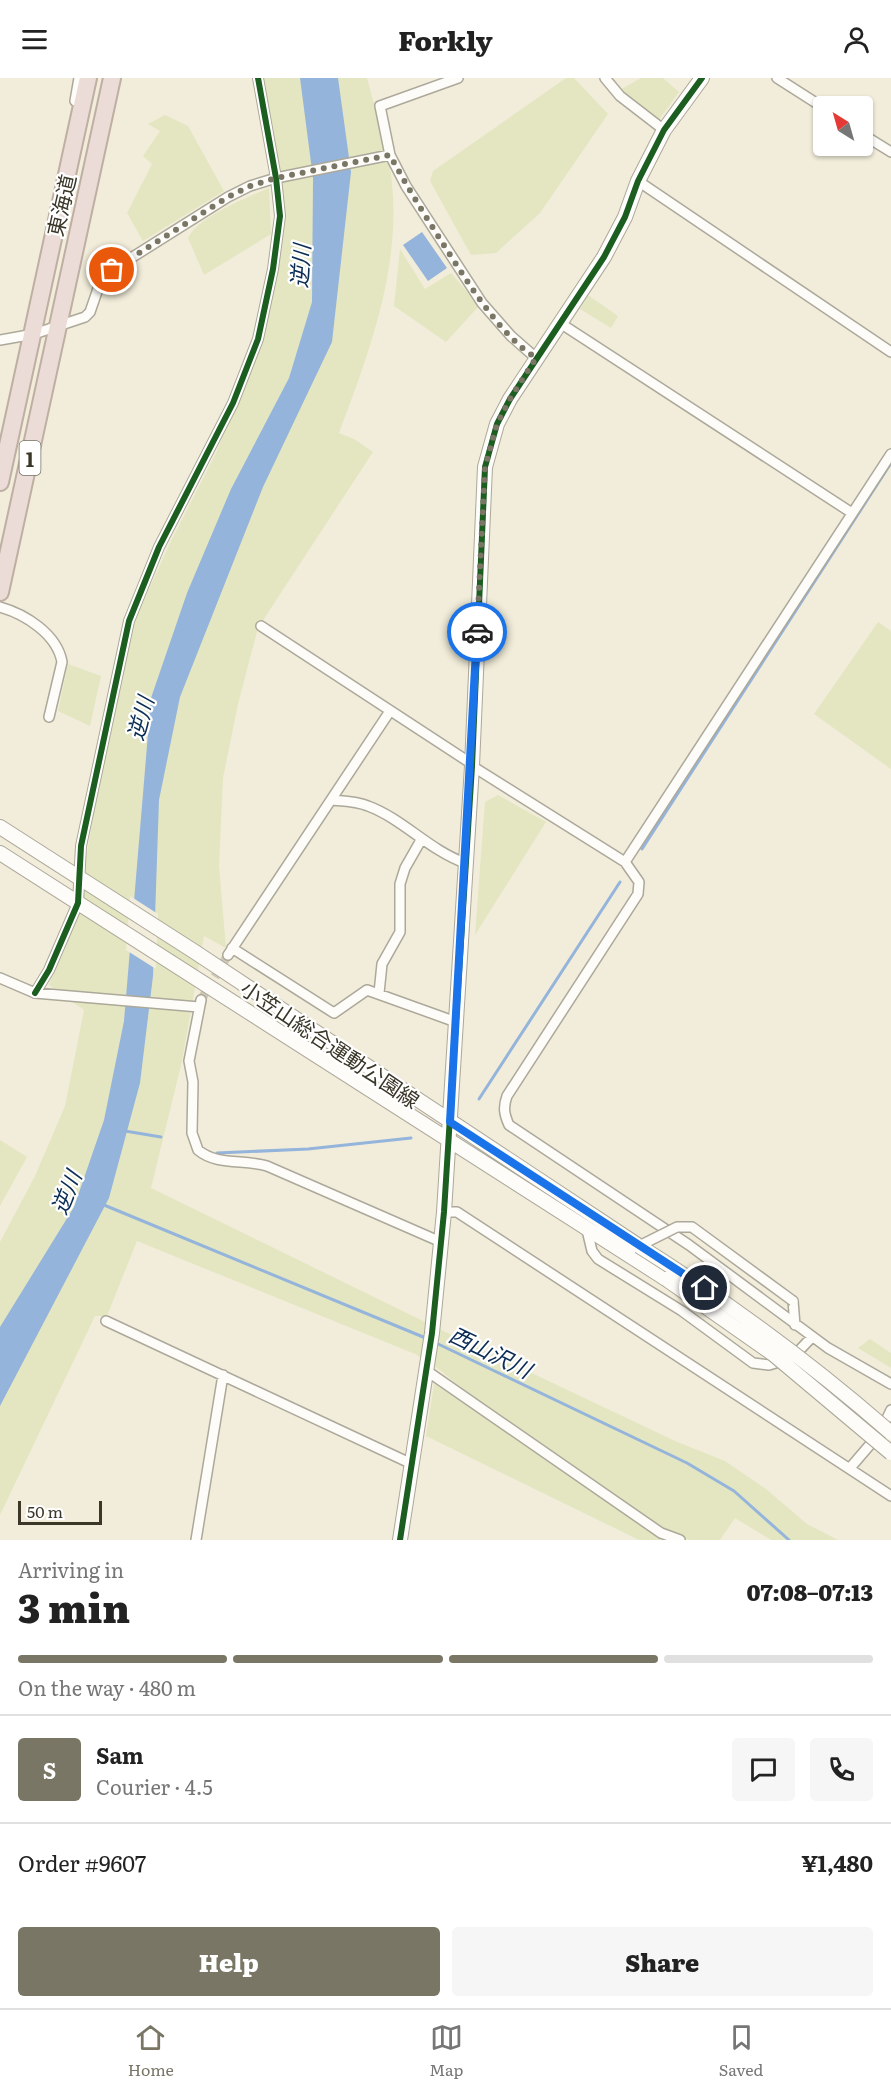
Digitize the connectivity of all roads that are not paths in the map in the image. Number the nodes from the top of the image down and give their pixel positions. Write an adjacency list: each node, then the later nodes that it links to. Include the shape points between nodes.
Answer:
1 (79, 78): 16 (street)
2 (88, 78): 16 (highway, 東海道 / 1)
3 (112, 78): 18 (highway, 東海道 / 1)
4 (258, 78): 14 (street)
5 (458, 78): 13 (street, via 380,106)
6 (605, 78): 10 (street, via 620,96)
7 (702, 78): 10 (main road)
8 (777, 78): 9 (street)
9 (813, 101)
10 (664, 130): 15 (main road)
11 (873, 141): 12 (street)
12 (891, 152)
13 (390, 155): 14 (street); 22 (street, via 482,303)
14 (278, 177): 18 (street, via 228,197 112,270 97,287 90,312); 38 (street, via 280,216 258,339 233,403 159,547 129,621 81,846)
15 (638, 181): 17 (main road, via 604,257); 21 (street)
16 (50, 249): 19 (highway, 東海道 / 1)
17 (560, 323): 22 (main road); 25 (street)
18 (60, 324): 19 (street); 26 (highway, 1)
19 (34, 333): 20 (street); 24 (highway, 1)
20 (0, 340)
21 (891, 352)
22 (536, 358): 31 (main road, via 497,424 485,467)
23 (891, 454): 25 (street)
24 (0, 482)
25 (852, 513): 36 (street)
26 (0, 592)
27 (0, 607): 30 (street, via 38,626 61,654)
28 (261, 626): 29 (street)
29 (390, 711): 31 (street); 32 (street)
30 (49, 717)
31 (472, 765): 36 (street); 37 (main road)
32 (331, 800): 34 (street, via 367,805); 42 (street, via 230,951 334,1013 367,990)
33 (0, 826): 38 (main road, 小笠山総合運動公園線)
34 (421, 840): 37 (street); 42 (street, via 400,884 400,932 382,964)
35 (0, 853): 39 (main road, 小笠山総合運動公園線)
36 (625, 862): 51 (street, via 639,882 638,894 507,1096 505,1116 517,1132 670,1232)
37 (465, 863): 43 (main road)
38 (85, 881): 39 (street); 44 (main road, 小笠山総合運動公園線)
39 (83, 906): 41 (street); 45 (main road, 小笠山総合運動公園線)
40 (0, 978): 41 (street)
41 (35, 993): 48 (street, via 200,1004 189,1061 193,1082 192,1133 198,1150 214,1160 253,1161 267,1166)
42 (379, 993): 43 (street)
43 (456, 1022): 44 (main road)
44 (450, 1122): 45 (main road); 49 (main road, 小笠山総合運動公園線)
45 (449, 1139): 46 (main road); 47 (main road, 小笠山総合運動公園線)
46 (444, 1212): 48 (main road); 60 (street, via 457,1212)
47 (587, 1230): 52 (street, via 598,1259 681,1311 753,1363 769,1365 792,1358); 58 (main road, 小笠山総合運動公園線, bridge, via 666,1279 773,1354)
48 (441, 1242): 53 (main road)
49 (639, 1246): 51 (street, bridge, via 677,1227 692,1227 793,1301); 57 (main road, 小笠山総合運動公園線, bridge, via 778,1340)
50 (106, 1321): 54 (street)
51 (795, 1325): 52 (street)
52 (812, 1337): 55 (street)
53 (427, 1371): 59 (main road); 64 (street, via 661,1533)
54 (223, 1376): 59 (street); 62 (street)
55 (891, 1384)
56 (891, 1410): 60 (street, via 880,1433)
57 (891, 1433)
58 (891, 1453)
59 (412, 1464): 63 (main road)
60 (850, 1468): 61 (street)
61 (891, 1496)
62 (196, 1540)
63 (400, 1540)
64 (680, 1540)

